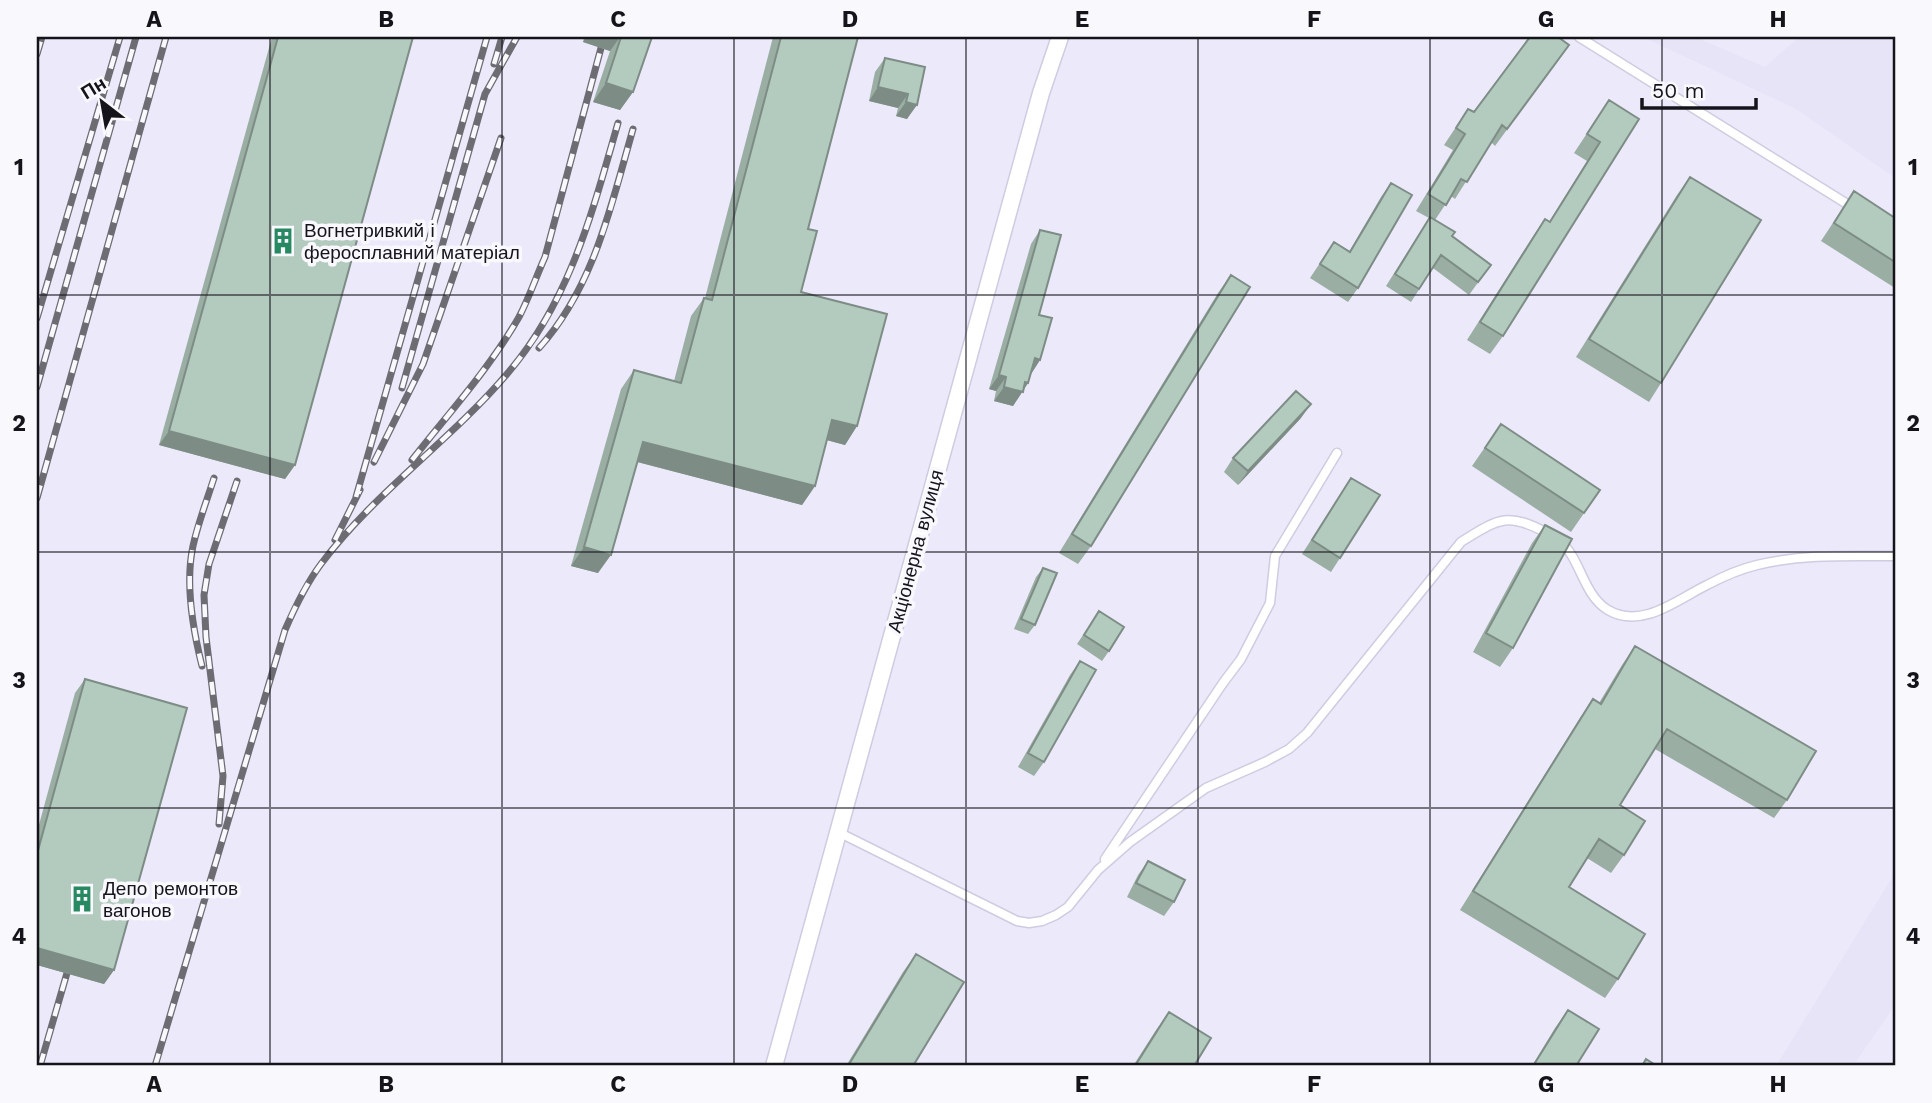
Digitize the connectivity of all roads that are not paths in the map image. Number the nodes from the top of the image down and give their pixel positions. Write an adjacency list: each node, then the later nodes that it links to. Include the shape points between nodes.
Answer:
1 (1060, 37): 6 (street, Акціонерна вулиця)
2 (1579, 37): 3 (lane)
3 (1860, 212)
4 (1337, 453): 7 (lane, via 1275,556 1269,603 1241,659)
5 (1895, 556): 7 (lane, via 1812,557 1755,565 1666,608 1631,616 1608,610 1596,599 1569,548 1556,537 1521,521 1493,522 1461,542 1307,733 1289,749 1206,788)
6 (837, 831): 7 (lane, via 1029,923 1068,907); 8 (street, Акціонерна вулиця)
7 (1098, 870)
8 (774, 1066)

